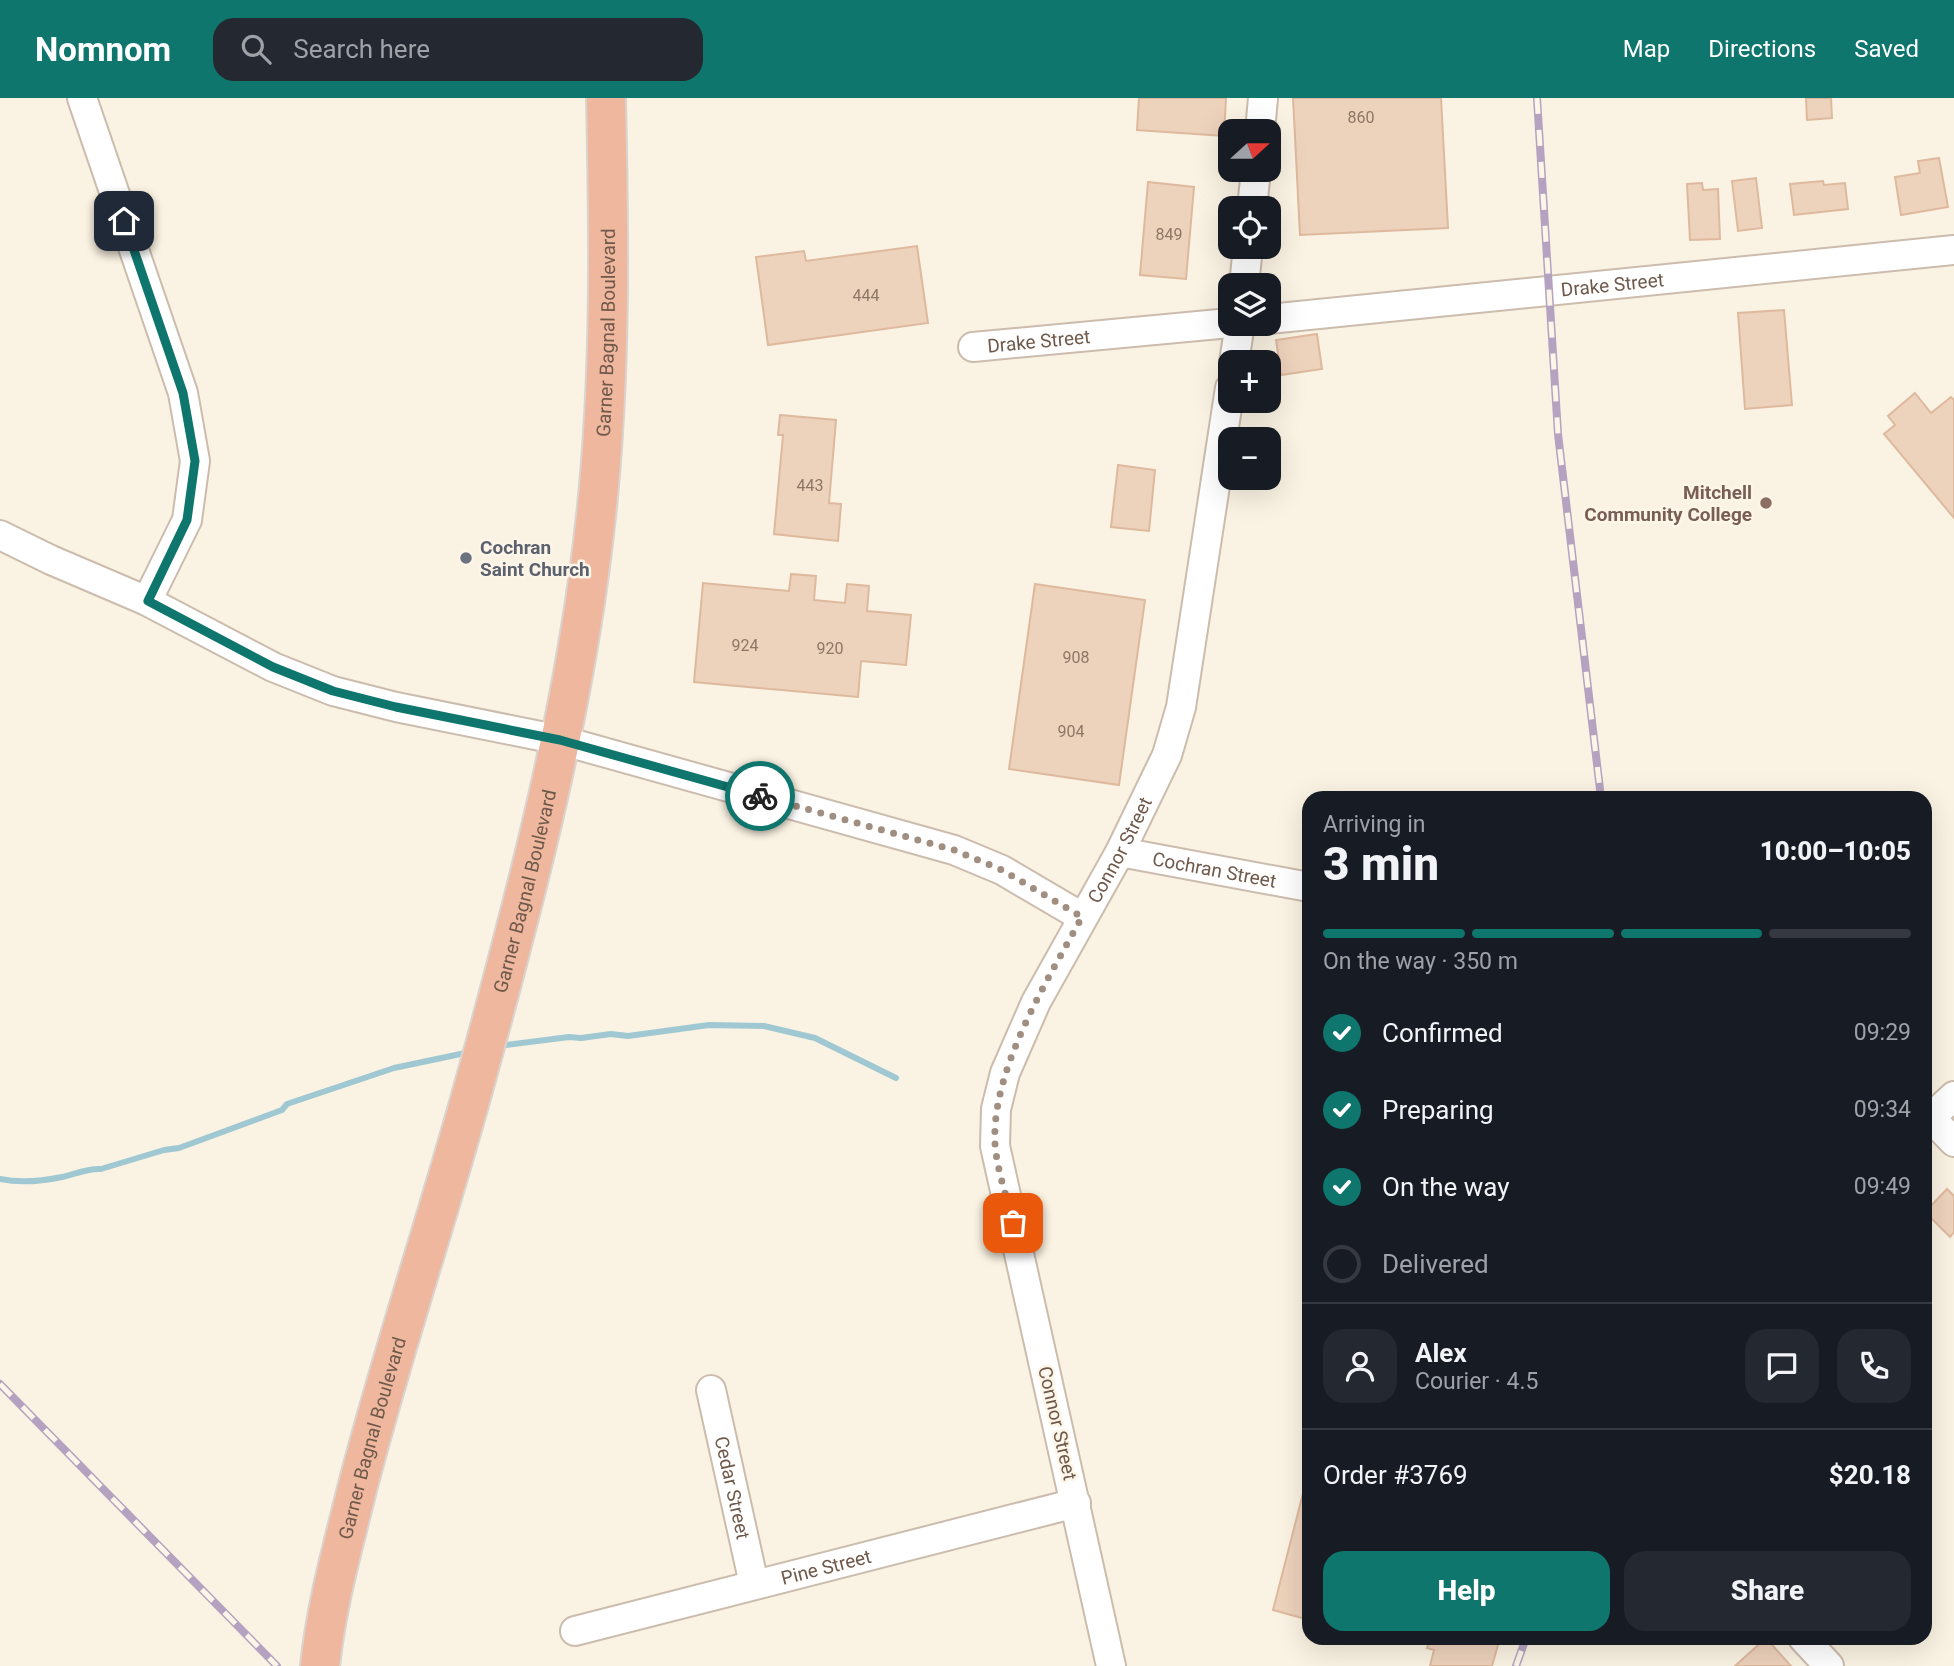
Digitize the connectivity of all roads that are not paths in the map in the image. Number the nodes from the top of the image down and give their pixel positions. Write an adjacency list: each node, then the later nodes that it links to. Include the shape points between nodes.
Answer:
1 (82, 98): 11 (street, via 183,393 195,461 187,520)
2 (606, 98): 12 (highway, Garner Bagnal Boulevard, via 609,299 601,448 581,628)
3 (1263, 98): 4 (street)
4 (1261, 119)
5 (1954, 250): 6 (street, Drake Street)
6 (1281, 318)
7 (1218, 324): 8 (street, Drake Street)
8 (973, 347)
9 (1226, 413): 13 (street, Connor Street, via 1181,707 1167,755)
10 (0, 535): 11 (street)
11 (148, 601): 12 (street, via 273,667 333,691)
12 (560, 740): 15 (street, via 954,850 1002,870); 25 (highway, Garner Bagnal Boulevard, via 487,1037 365,1458)
13 (1120, 852): 14 (street, Cochran Street); 15 (street, Connor Street)
14 (1302, 886)
15 (1082, 917): 21 (street, Connor Street, via 1036,1002 1005,1073 996,1109 995,1146)
16 (1954, 1096): 17 (street)
17 (1932, 1112)
18 (1932, 1119): 19 (street)
19 (1954, 1142)
20 (711, 1390): 22 (street, Cedar Street)
21 (1076, 1503): 22 (street, Pine Street); 26 (street, Connor Street)
22 (754, 1584): 23 (street, Pine Street)
23 (575, 1631)
24 (1810, 1645): 27 (street)
25 (321, 1651)
26 (1111, 1666)
27 (1829, 1666)

